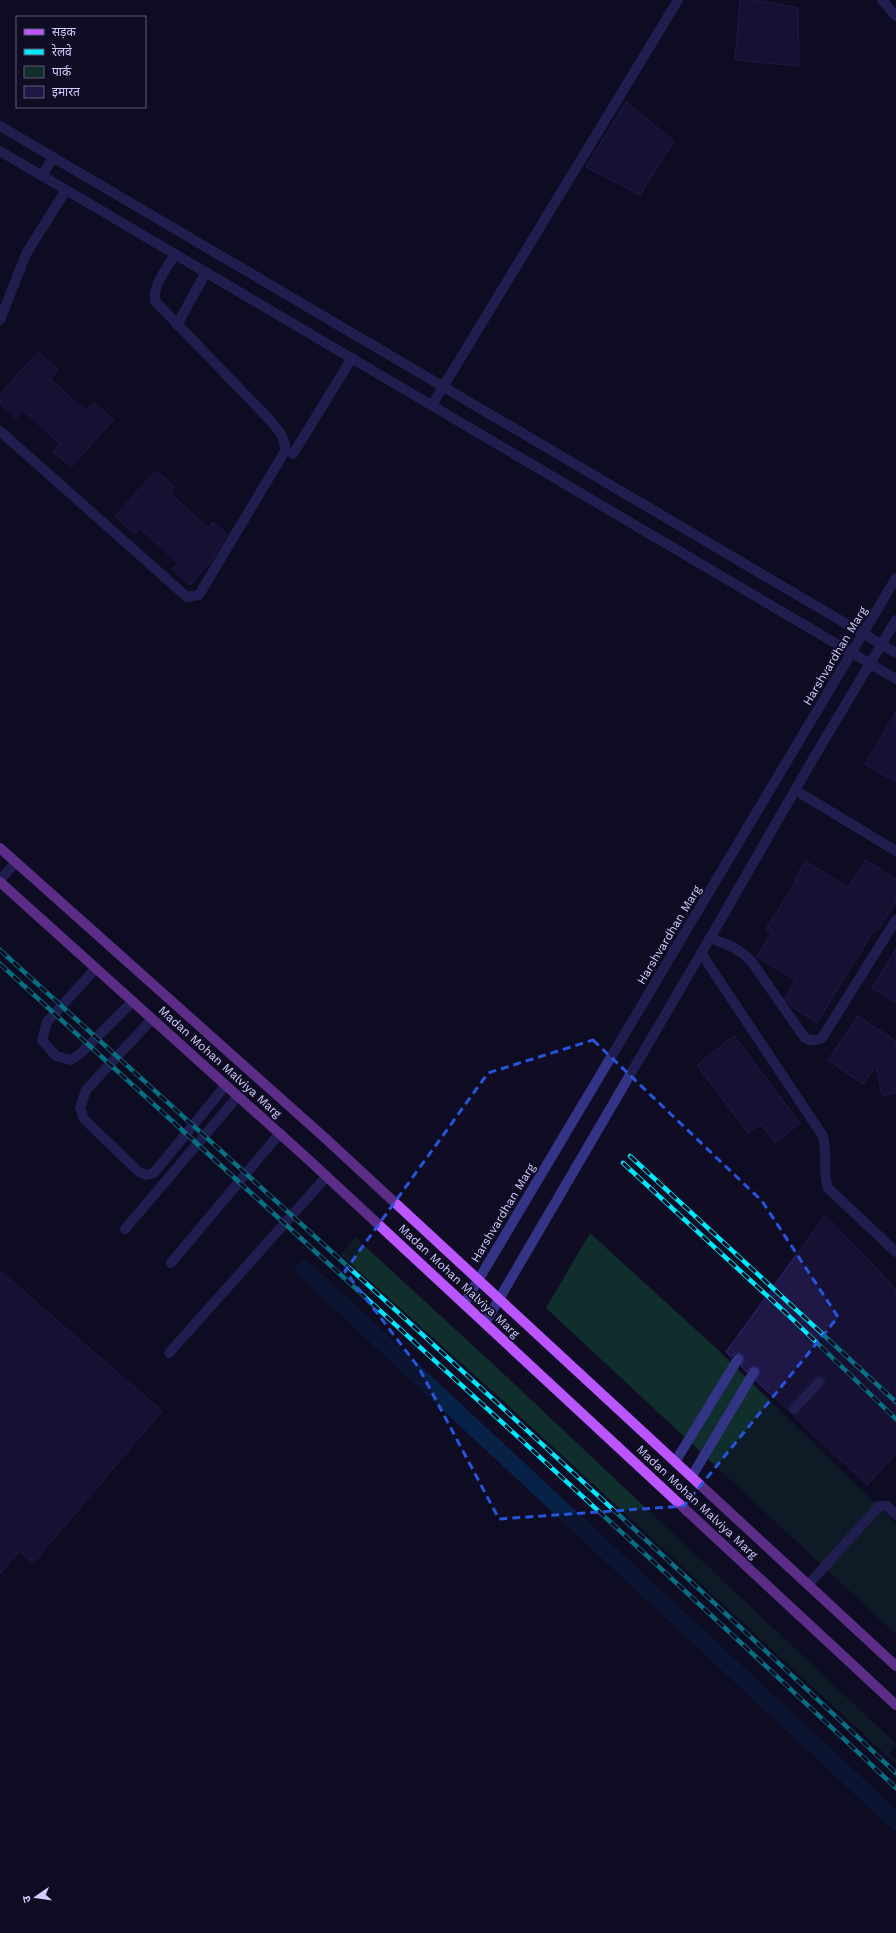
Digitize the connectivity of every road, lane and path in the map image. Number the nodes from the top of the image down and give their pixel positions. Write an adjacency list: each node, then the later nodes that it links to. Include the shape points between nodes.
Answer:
1 (678, 0): 14 (street)
2 (882, 0): 3 (street)
3 (896, 16)
4 (0, 126): 6 (street)
5 (0, 151): 7 (street)
6 (53, 157): 7 (street); 14 (street)
7 (42, 176): 8 (street)
8 (66, 190): 9 (street); 11 (street, via 26,254)
9 (176, 254): 10 (street); 12 (street, via 154,296 154,302)
10 (206, 272): 12 (street); 13 (street)
11 (0, 320)
12 (177, 325): 16 (street, via 268,418 285,442 285,451 199,595 187,597)
13 (352, 358): 15 (street); 17 (street)
14 (443, 386): 15 (street); 20 (street)
15 (432, 405): 22 (street)
16 (0, 431)
17 (294, 454)
18 (896, 578): 20 (street, Harshvardhan Marg)
19 (896, 620): 21 (street)
20 (863, 634): 21 (street); 22 (street, Harshvardhan Marg)
21 (881, 645): 23 (street); 24 (street)
22 (852, 652): 24 (street); 44 (street, Harshvardhan Marg)
23 (896, 654)
24 (870, 663): 25 (street); 26 (street)
25 (896, 679)
26 (795, 790): 28 (street); 32 (street)
27 (0, 848): 29 (main road, Madan Mohan Malviya Marg)
28 (896, 851)
29 (16, 862): 30 (street); 44 (main road, Madan Mohan Malviya Marg, via 320,1133)
30 (0, 881): 34 (main road, Madan Mohan Malviya Marg)
31 (896, 920): 32 (street, via 822,1038 816,1041 805,1038 743,952)
32 (710, 938): 33 (street)
33 (702, 953): 42 (street, via 823,1136 828,1188); 45 (street)
34 (96, 968): 35 (main road, Madan Mohan Malviya Marg); 35 (street, via 47,1022 42,1040 56,1056 71,1060 81,1053)
35 (133, 1001): 36 (main road, Madan Mohan Malviya Marg)
36 (152, 1019): 37 (main road, Madan Mohan Malviya Marg); 37 (street, via 86,1090 80,1108 84,1119 139,1172 154,1173)
37 (226, 1086): 38 (main road, Madan Mohan Malviya Marg)
38 (238, 1096): 39 (main road, Madan Mohan Malviya Marg); 41 (street)
39 (280, 1133): 40 (main road, Madan Mohan Malviya Marg); 43 (street)
40 (327, 1176): 46 (main road, Madan Mohan Malviya Marg); 48 (street)
41 (125, 1229)
42 (896, 1252)
43 (171, 1262)
44 (479, 1280): 45 (main road, Madan Mohan Malviya Marg); 46 (street, Harshvardhan Marg)
45 (499, 1298): 47 (street); 53 (main road, Madan Mohan Malviya Marg)
46 (464, 1304): 47 (main road, Madan Mohan Malviya Marg)
47 (484, 1323): 58 (main road, Madan Mohan Malviya Marg)
48 (169, 1353)
49 (738, 1359): 53 (street)
50 (754, 1372): 54 (street)
51 (818, 1382): 52 (street)
52 (794, 1409)
53 (675, 1462): 54 (main road, Madan Mohan Malviya Marg)
54 (692, 1476): 56 (main road, Madan Mohan Malviya Marg)
55 (896, 1515): 56 (street, via 887,1506 879,1506)
56 (808, 1585): 57 (main road, Madan Mohan Malviya Marg)
57 (896, 1666)
58 (896, 1705)

